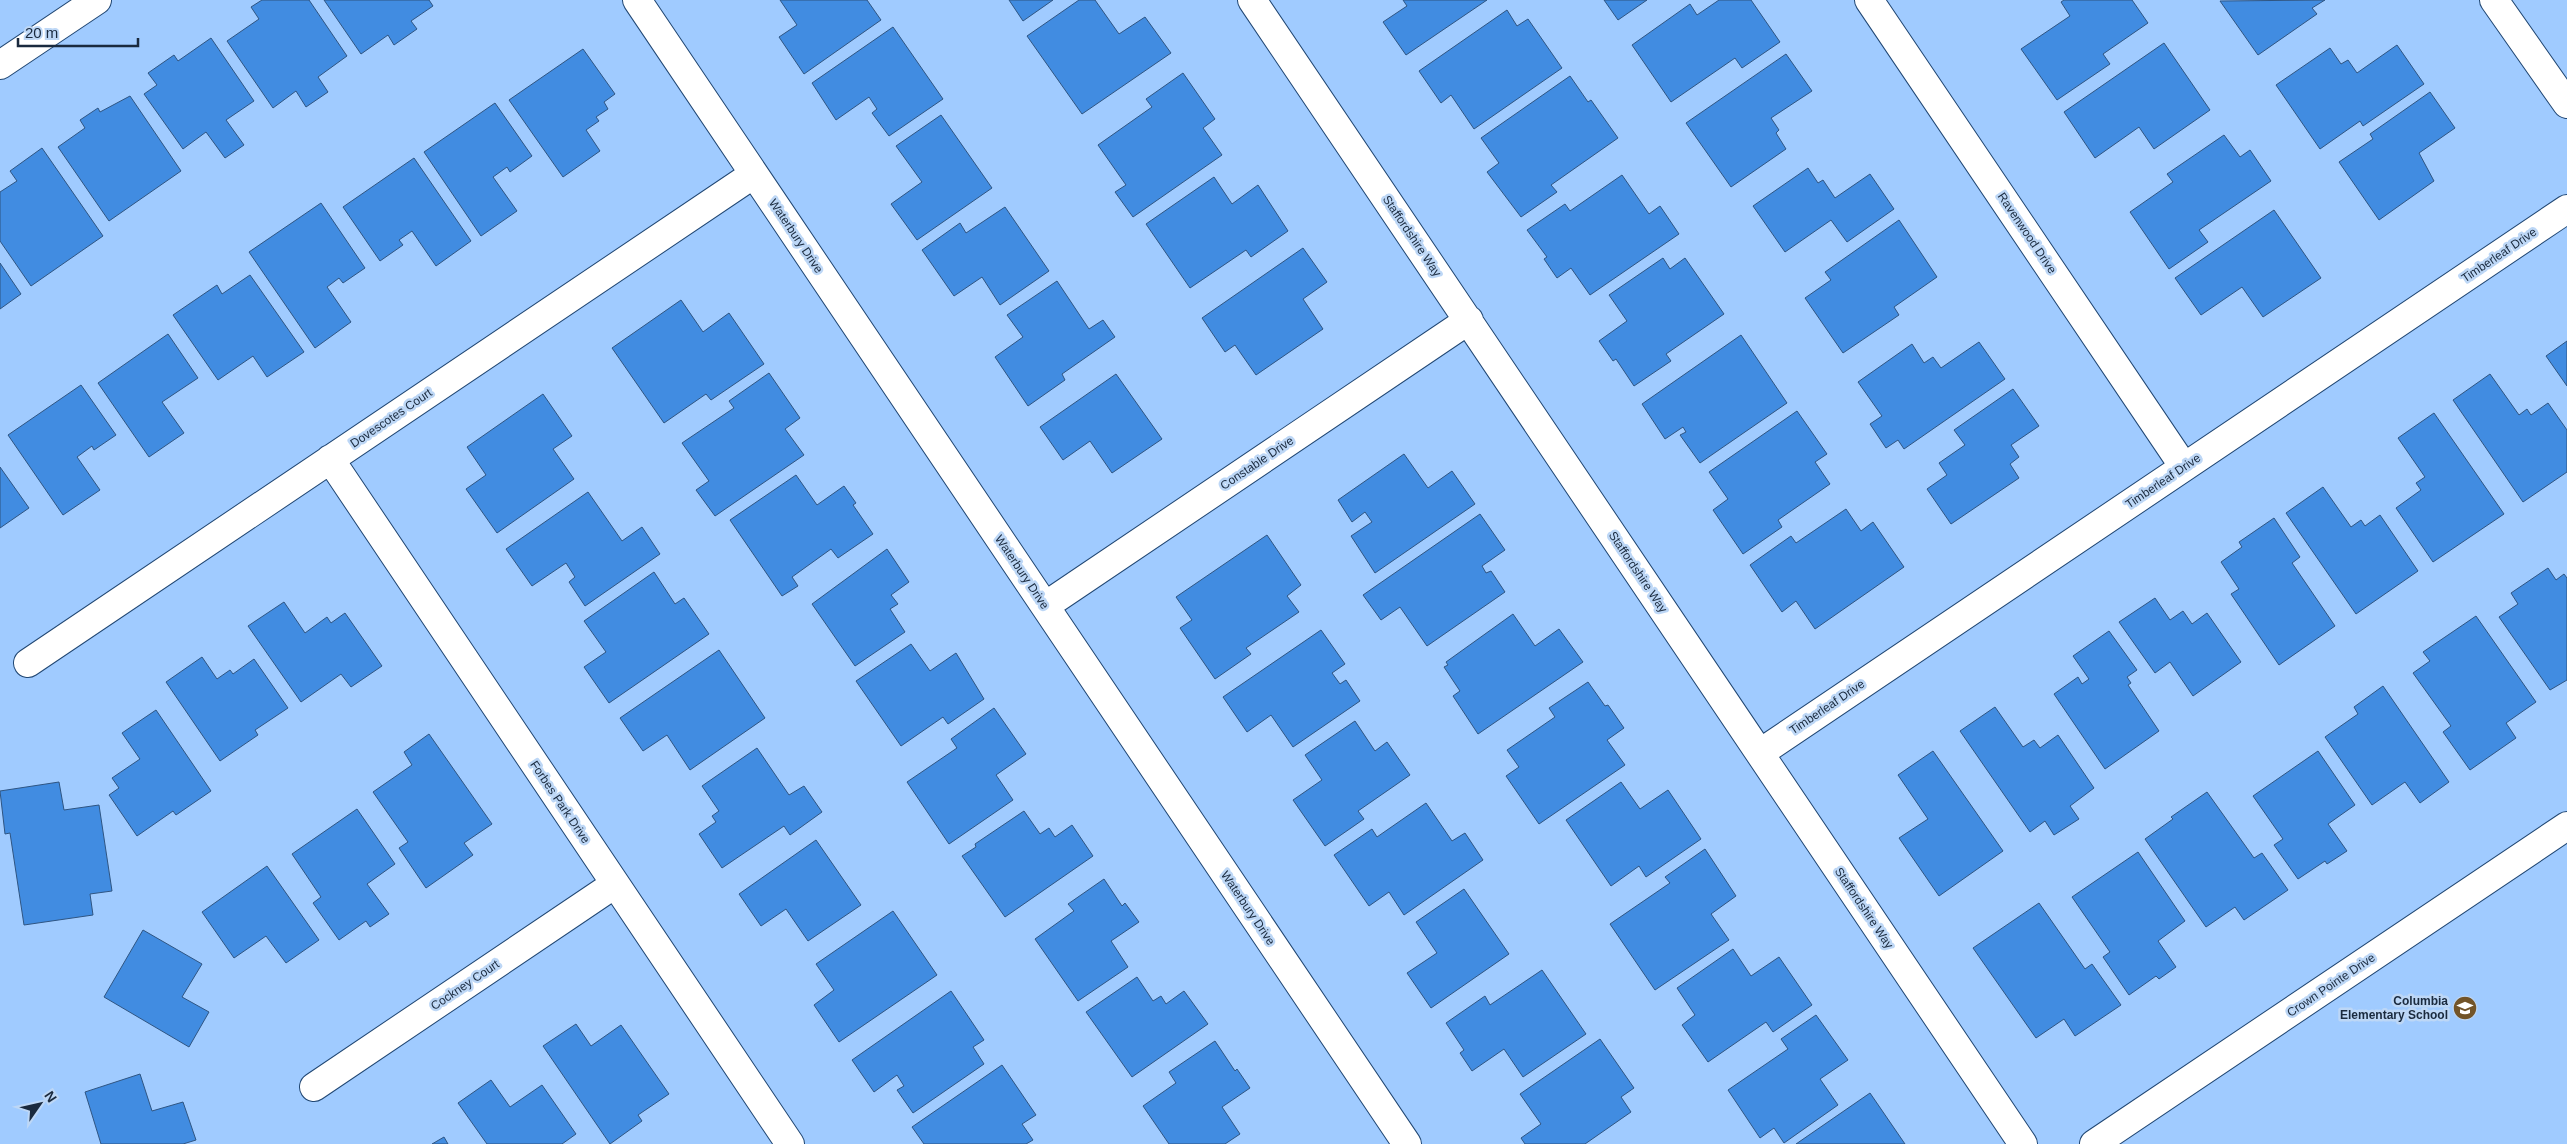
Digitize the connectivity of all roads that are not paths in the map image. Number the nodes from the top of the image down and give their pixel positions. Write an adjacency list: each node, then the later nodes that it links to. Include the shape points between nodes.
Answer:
1 (97, 0): 6 (street)
2 (637, 0): 8 (street, Waterbury Drive)
3 (1252, 0): 10 (street, Staffordshire Way)
4 (1869, 0): 12 (street, Ravenwood Drive)
5 (2494, 0): 7 (street)
6 (0, 65)
7 (2567, 104)
8 (754, 174): 11 (street, Dovescotes Court); 13 (street, Waterbury Drive)
9 (2567, 209): 12 (street, Timberleaf Drive)
10 (1469, 320): 13 (street, Constable Drive); 15 (street, Staffordshire Way)
11 (330, 459): 14 (street, Dovescotes Court); 17 (street, Forbes Park Drive)
12 (2184, 467): 15 (street, Timberleaf Drive)
13 (1045, 606): 20 (street, Waterbury Drive)
14 (28, 663)
15 (1760, 752): 21 (street, Staffordshire Way)
16 (2567, 826): 22 (street, Crown Pointe Drive)
17 (615, 884): 18 (street, Cockney Court); 19 (street, Forbes Park Drive)
18 (314, 1087)
19 (790, 1144)
20 (1407, 1144)
21 (2023, 1144)
22 (2094, 1144)

